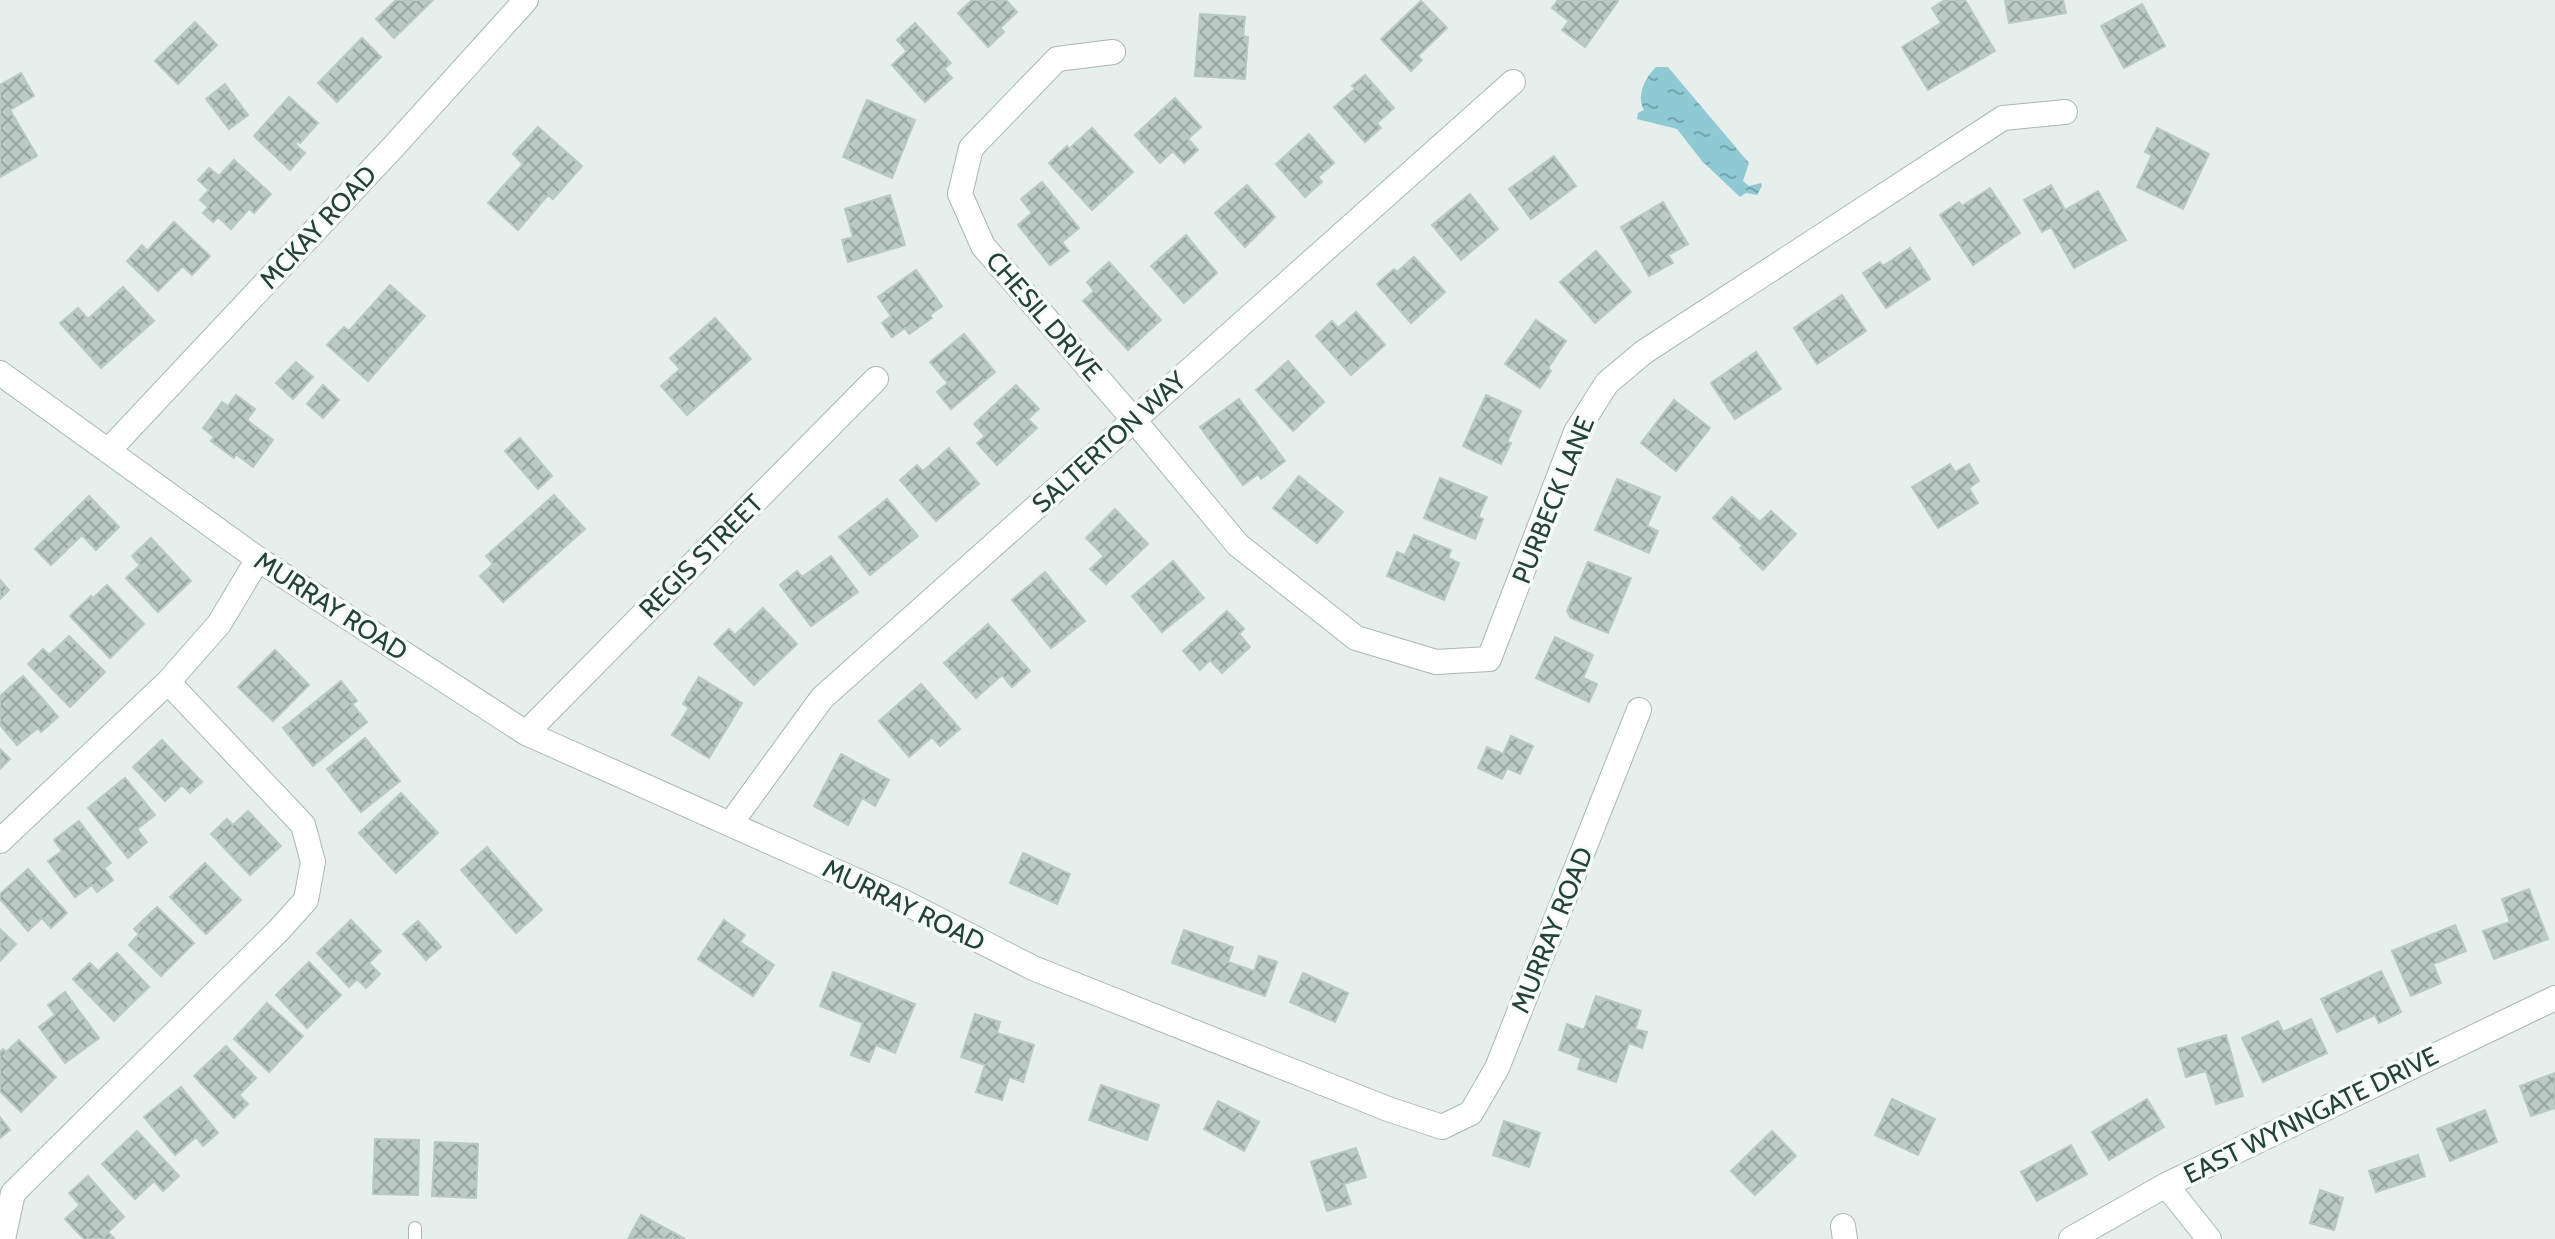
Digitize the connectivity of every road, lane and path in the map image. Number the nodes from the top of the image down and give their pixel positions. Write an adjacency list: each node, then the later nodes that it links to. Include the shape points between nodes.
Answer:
1 (526, 0): 8 (street, MCKAY ROAD)
2 (1113, 52): 7 (street, CHESIL DRIVE, via 1057,59 971,148 960,194 983,246)
3 (1513, 82): 7 (street, SALTERTON WAY)
4 (2065, 112): 7 (street, PURBECK LANE, via 2003,118 1644,352 1607,383 1576,432 1489,659 1436,662 1356,638 1238,545)
5 (0, 373): 8 (street, MURRAY ROAD)
6 (876, 379): 12 (street, REGIS STREET)
7 (1134, 420): 13 (street, SALTERTON WAY, via 822,698)
8 (108, 451): 9 (street, MURRAY ROAD)
9 (258, 559): 10 (street, via 219,624); 12 (street, MURRAY ROAD)
10 (168, 682): 14 (street); 17 (street, via 303,825 313,862 306,900 13,1193)
11 (1639, 710): 13 (street, MURRAY ROAD, via 1497,1068 1471,1113 1442,1127 1033,968)
12 (526, 733): 13 (street, MURRAY ROAD)
13 (731, 823)
14 (0, 841)
15 (2555, 998): 16 (street, EAST WYNNGATE DRIVE)
16 (2166, 1185): 18 (street, EAST WYNNGATE DRIVE); 19 (street)
17 (3, 1239)
18 (2071, 1239)
19 (2209, 1239)

